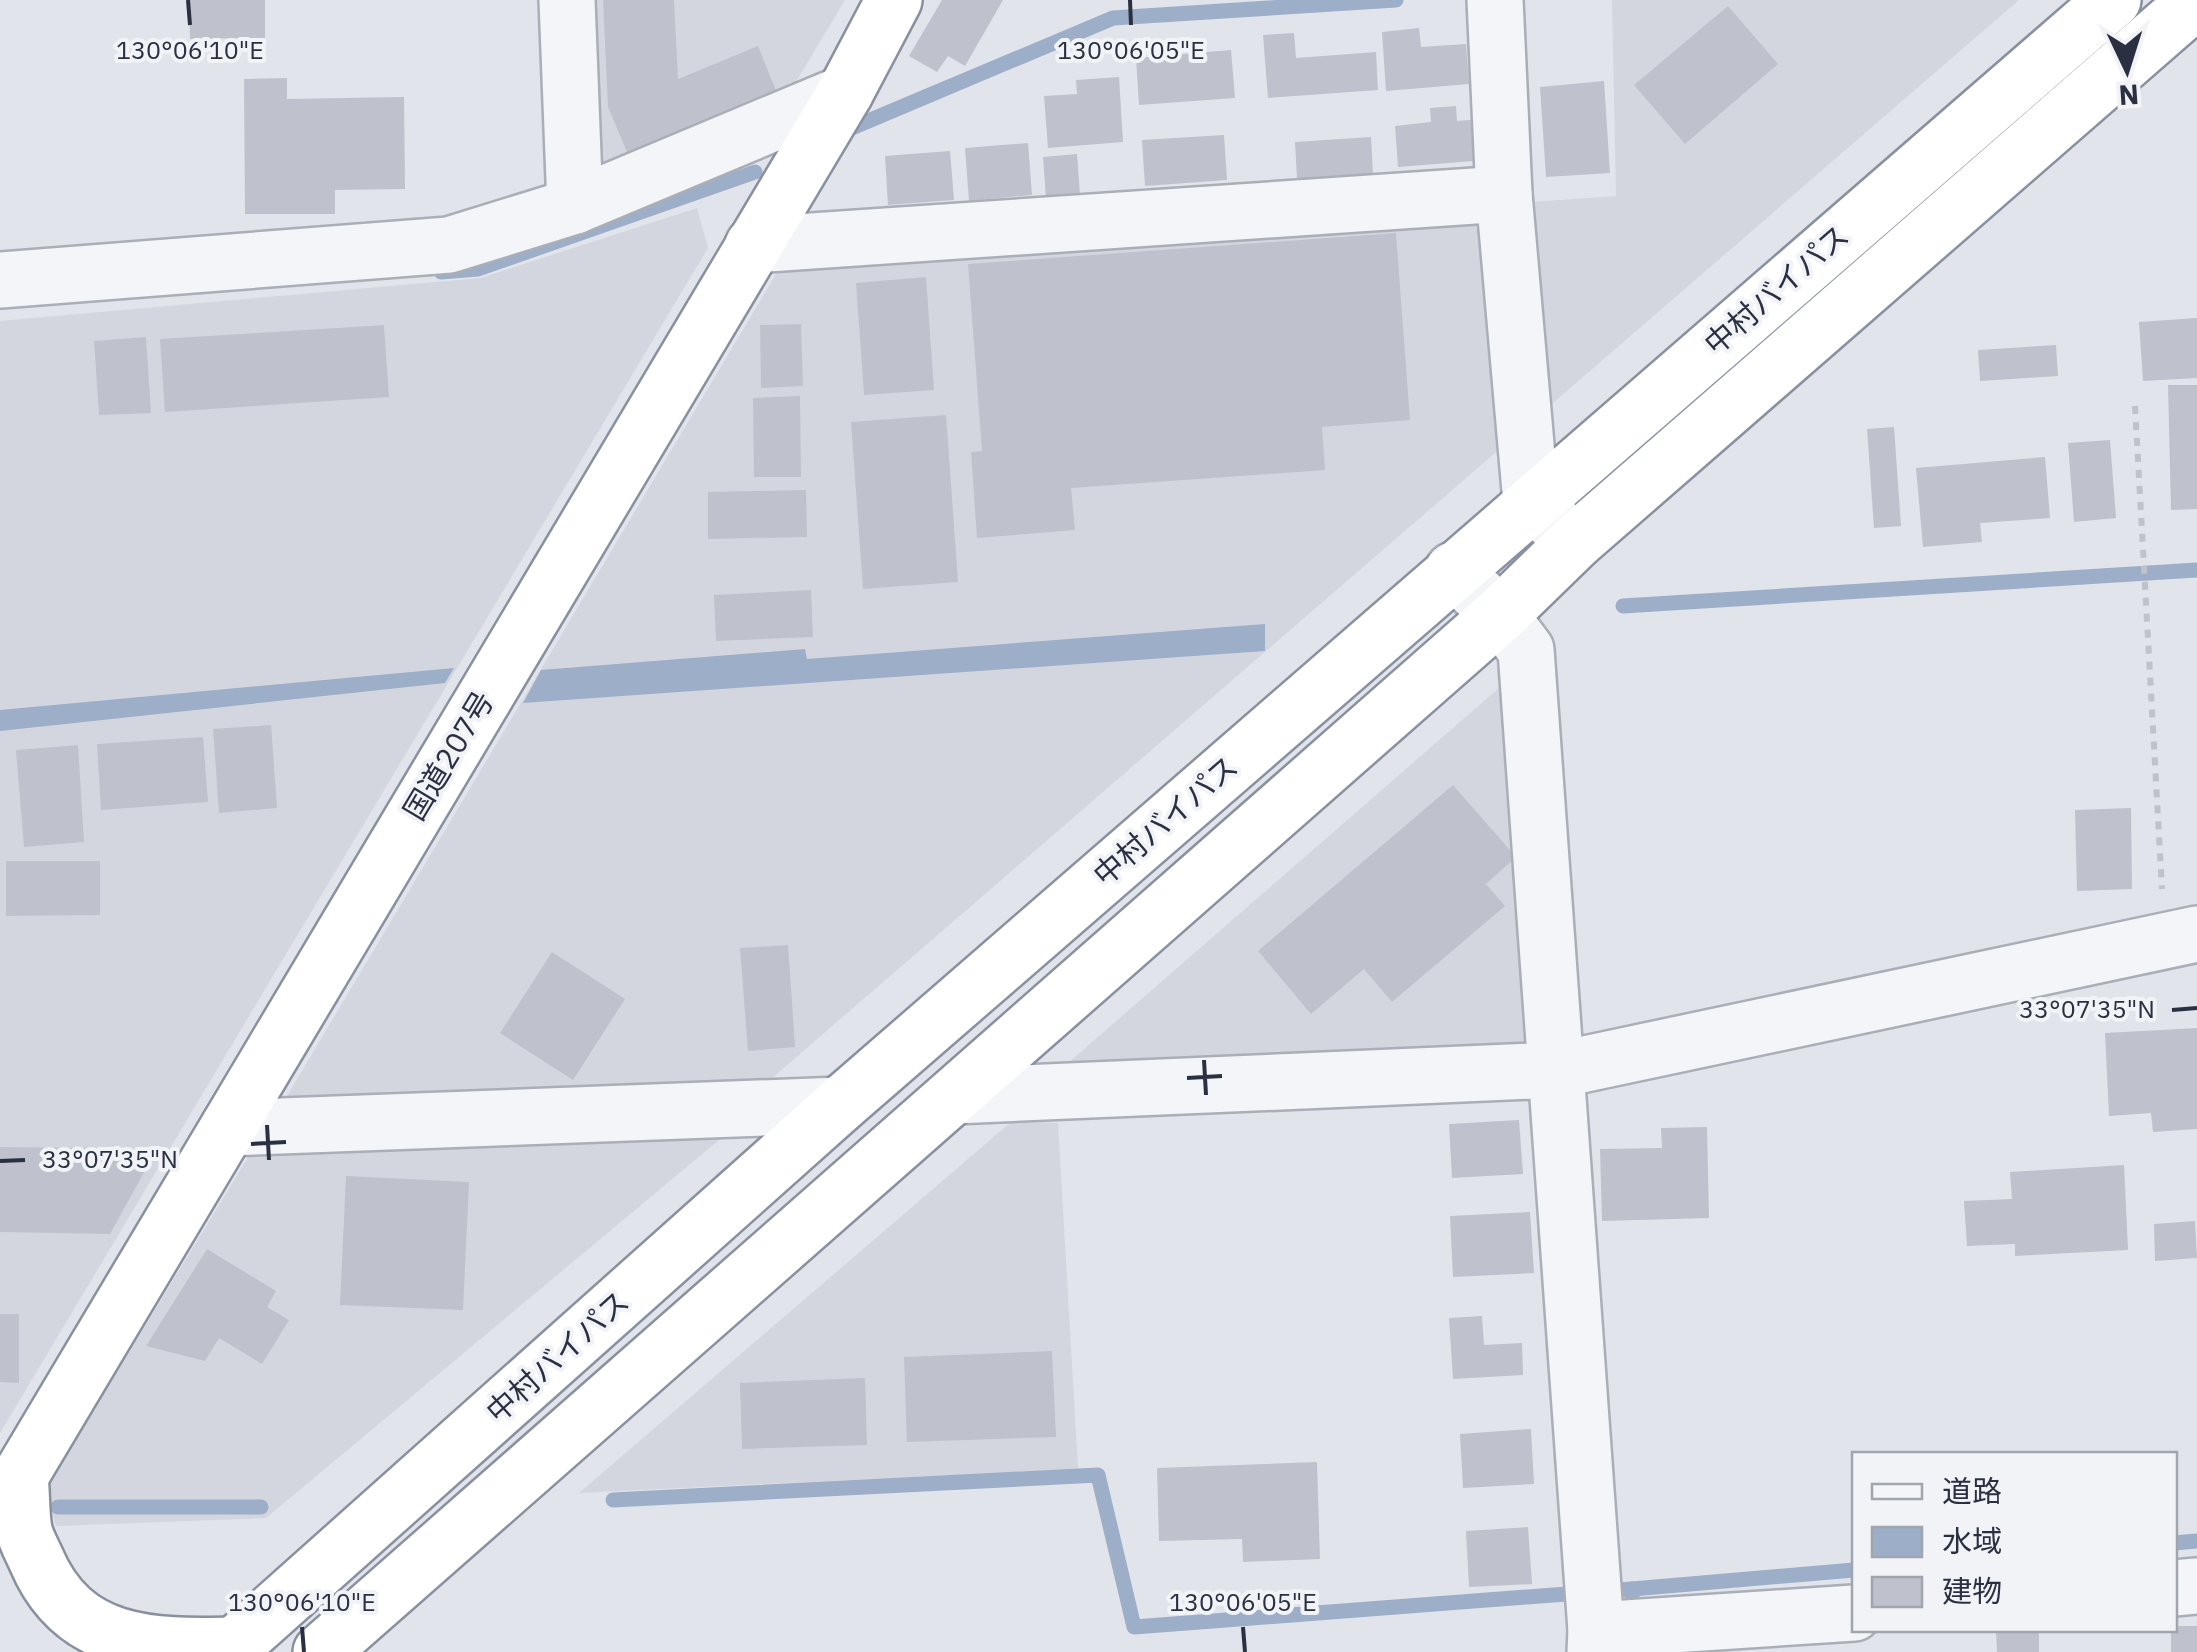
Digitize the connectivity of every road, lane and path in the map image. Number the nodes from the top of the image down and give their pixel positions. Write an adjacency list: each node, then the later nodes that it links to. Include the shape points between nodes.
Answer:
1 (567, 0): 8 (street)
2 (894, 0): 6 (highway, 国道207号)
3 (1495, 0): 7 (street)
4 (2113, 0): 12 (highway, 中村バイパス)
5 (2197, 0): 13 (highway, 中村バイパス)
6 (844, 94): 8 (street); 9 (highway, 国道207号)
7 (1504, 194): 9 (street); 12 (street)
8 (575, 206): 10 (street, via 449,245)
9 (753, 245): 20 (highway, 国道207号)
10 (0, 280)
11 (2135, 406): 16 (path, via 2146,595)
12 (1531, 502): 13 (street); 14 (highway, 中村バイパス)
13 (1575, 542): 15 (highway, 中村バイパス)
14 (1453, 570): 15 (street); 19 (highway, 中村バイパス)
15 (1500, 616): 17 (street, via 1526,650); 18 (highway, 中村バイパス)
16 (2181, 938): 17 (street)
17 (1557, 1070): 18 (street); 23 (street)
18 (954, 1096): 25 (highway, 中村バイパス)
19 (840, 1105): 20 (street); 24 (highway, 中村バイパス)
20 (228, 1128): 21 (highway, 国道207号)
21 (10, 1493): 24 (highway, via 44,1578 70,1612 108,1633 148,1643)
22 (1852, 1613): 23 (street, via 1656,1628)
23 (1595, 1620)
24 (230, 1649)
25 (321, 1652)

